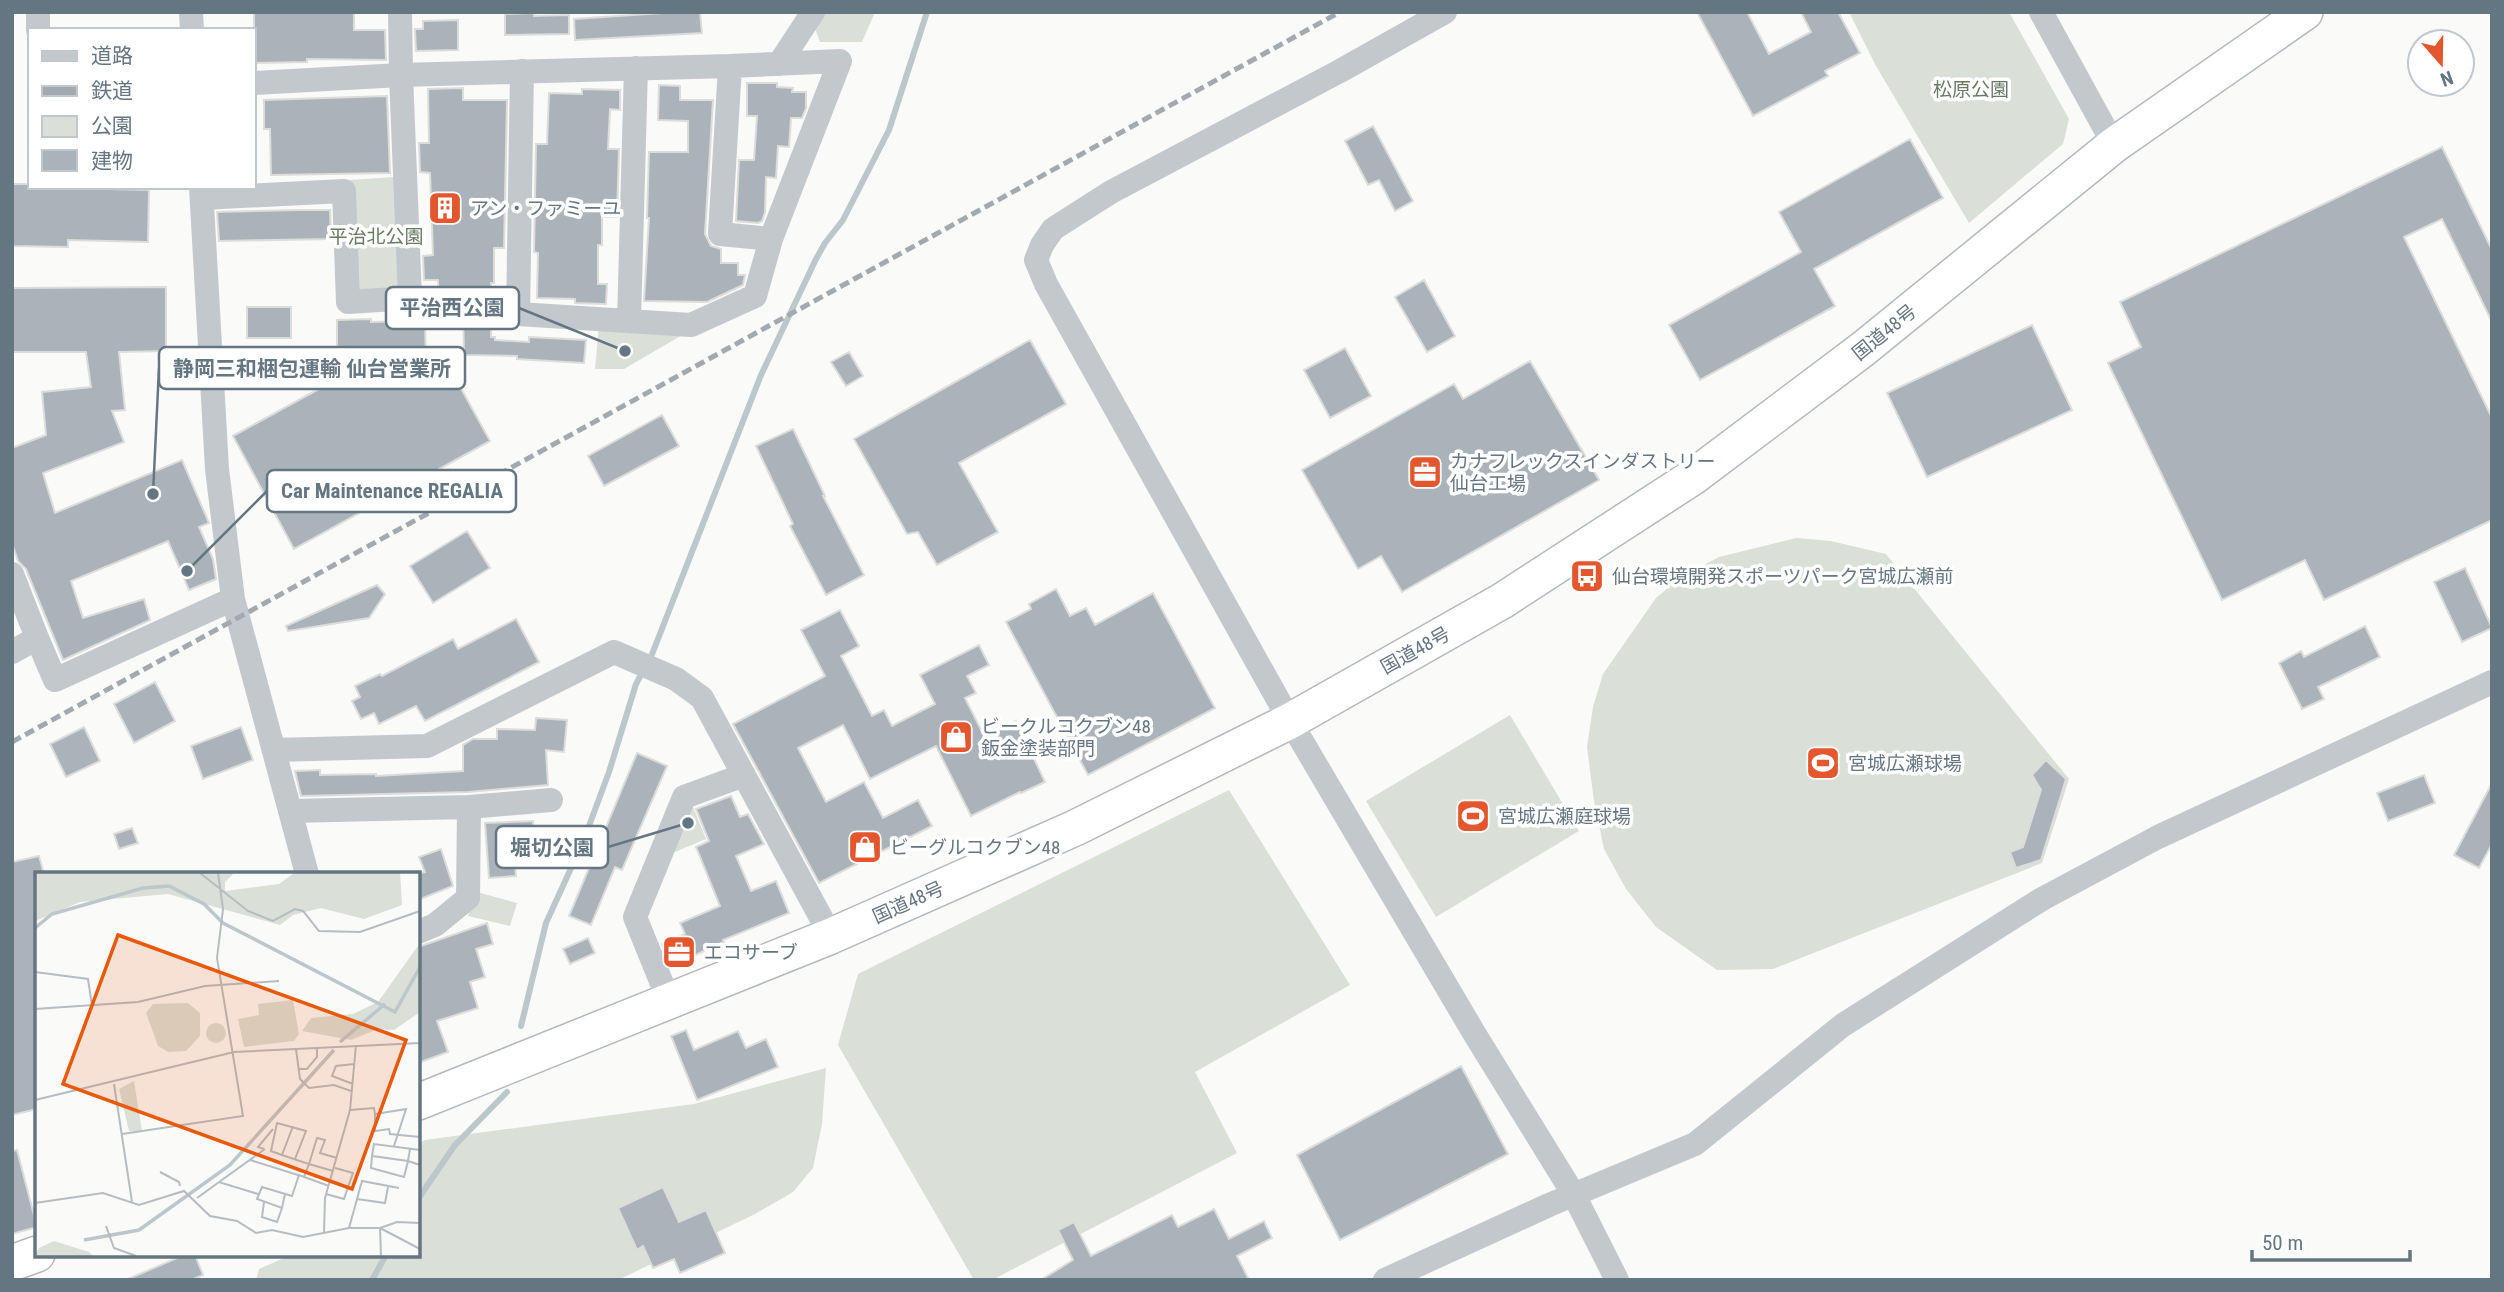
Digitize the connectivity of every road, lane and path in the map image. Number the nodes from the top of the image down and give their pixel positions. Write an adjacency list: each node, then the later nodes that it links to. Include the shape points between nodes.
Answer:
1 (400, 12): 10 (street)
2 (813, 12): 6 (street)
3 (1445, 12): 21 (street, via 1111,192 1053,229 1036,260)
4 (2041, 12): 12 (street)
5 (2305, 12): 12 (highway, 国道48号)
6 (779, 64): 7 (street); 14 (street, via 840,61)
7 (730, 66): 8 (street); 14 (street, via 720,234)
8 (636, 68): 9 (street); 15 (street)
9 (522, 71): 10 (street); 15 (street, via 518,314)
10 (401, 75): 11 (street); 13 (street, via 410,298 348,302 344,191)
11 (256, 83)
12 (2114, 145): 21 (highway, 国道48号, via 1863,349 1693,477 1502,601)
13 (201, 192): 17 (street, via 217,469)
14 (771, 239): 15 (street, via 755,296 691,325)
15 (629, 321)
16 (12, 574): 18 (street)
17 (233, 599): 18 (street, via 55,680); 22 (street)
18 (37, 638): 19 (street)
19 (12, 652)
20 (2492, 682): 32 (street, via 2158,837 2042,899 1843,1026 1695,1144)
21 (1290, 720): 29 (highway, 国道48号, via 1075,828); 32 (street)
22 (274, 750): 23 (street, via 427,746 614,652 676,679 702,698); 26 (street)
23 (744, 775): 29 (street); 30 (street, via 684,797 635,917)
24 (551, 800): 25 (street)
25 (469, 807): 26 (street); 28 (street, via 468,898)
26 (290, 811): 27 (street)
27 (306, 872)
28 (420, 931)
29 (831, 936): 30 (highway, 国道48号)
30 (669, 1001): 31 (highway, 国道48号)
31 (420, 1101)
32 (1574, 1195): 35 (street); 36 (street)
33 (35, 1255): 34 (highway)
34 (12, 1263)
35 (1385, 1280)
36 (1617, 1280)

